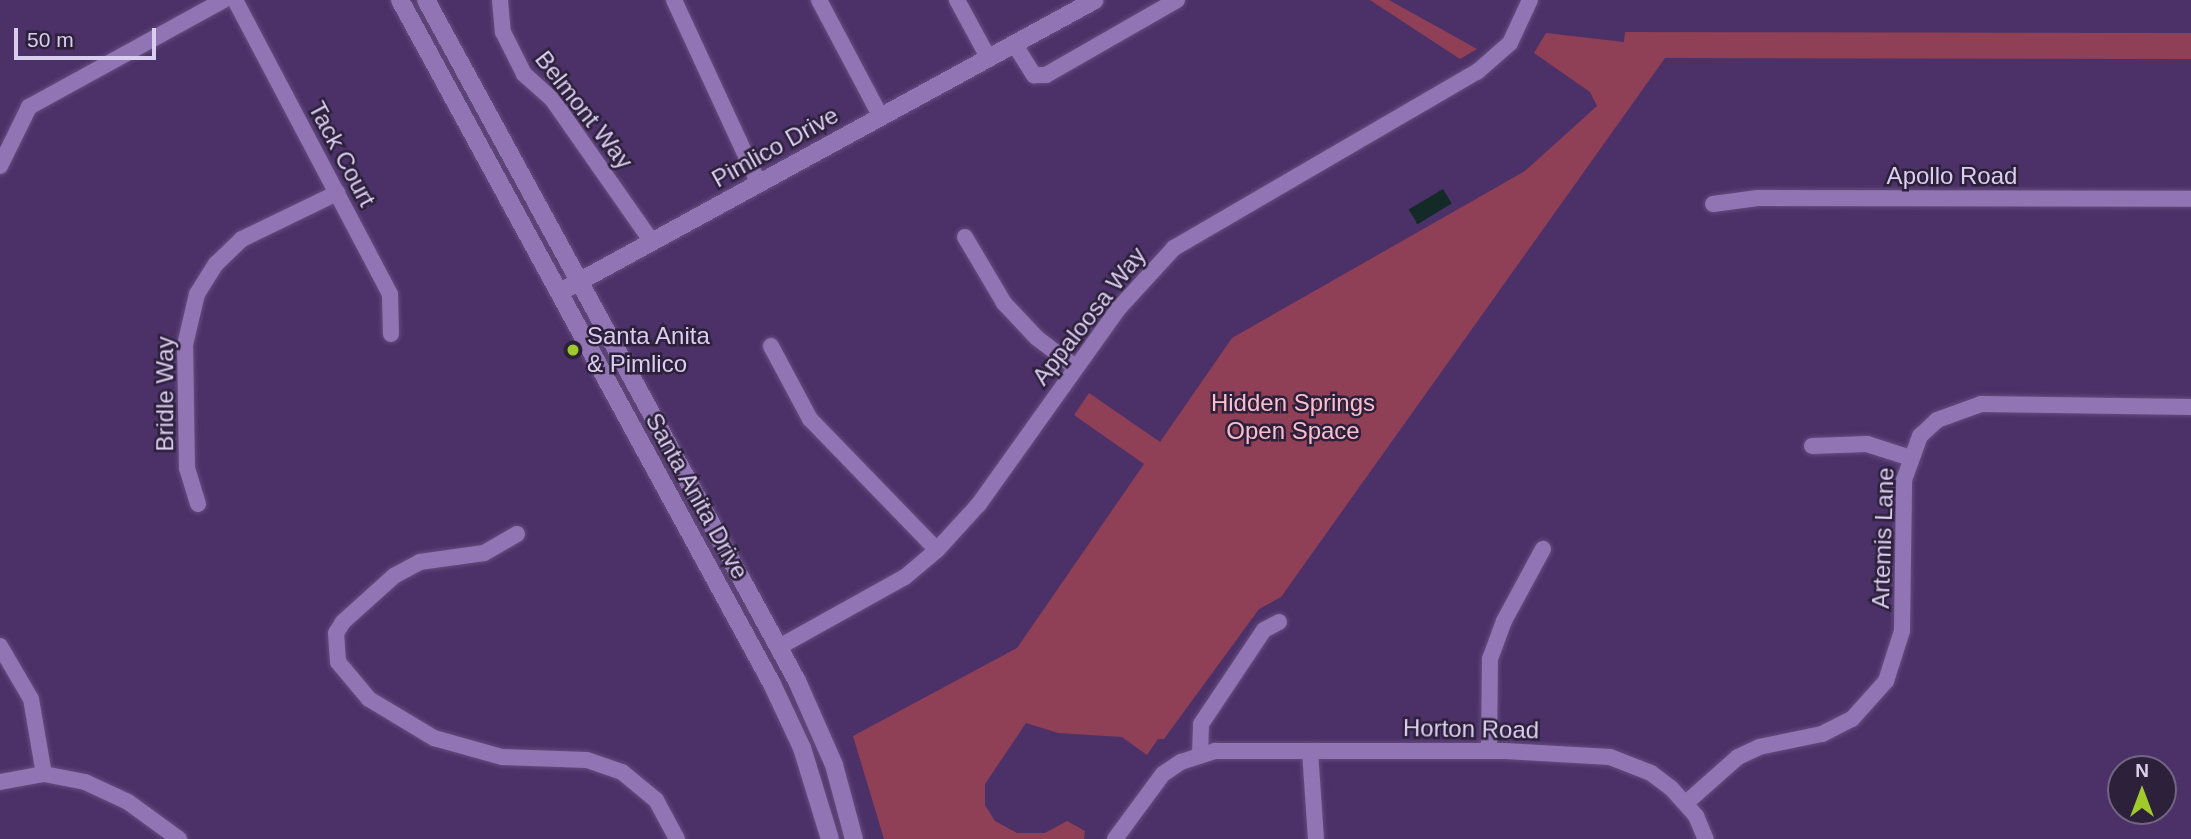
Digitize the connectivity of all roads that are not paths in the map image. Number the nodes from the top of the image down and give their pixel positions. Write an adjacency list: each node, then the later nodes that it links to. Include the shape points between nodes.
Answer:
1 (224, 0): 15 (street, via 29,107)
2 (235, 0): 17 (street, Tack Court)
3 (400, 0): 23 (main road, Santa Anita Drive)
4 (426, 0): 22 (main road, Santa Anita Drive)
5 (500, 0): 21 (street, Belmont Way, via 503,32 524,74 552,99)
6 (674, 0): 16 (street)
7 (820, 0): 14 (street)
8 (957, 0): 13 (street)
9 (1095, 0): 12 (main road, Pimlico Drive)
10 (1177, 0): 12 (street, via 1046,75 1034,75)
11 (1530, 0): 26 (street, Appaloosa Way, via 1510,43 1477,72 1174,247)
12 (1015, 45): 13 (main road, Pimlico Drive)
13 (989, 59): 14 (main road, Pimlico Drive)
14 (881, 117): 16 (main road, Pimlico Drive)
15 (0, 166)
16 (759, 184): 21 (main road, Pimlico Drive)
17 (337, 193): 24 (street, Tack Court, via 390,294); 30 (street, Bridle Way, via 242,239 216,264 197,294 185,345 187,468)
18 (2191, 199): 19 (street, Apollo Road, via 1758,198)
19 (1713, 204)
20 (965, 237): 26 (street, via 1004,303 1037,338)
21 (652, 242): 22 (main road, Pimlico Drive)
22 (580, 280): 23 (main road, Pimlico Drive); 36 (main road, Santa Anita Drive)
23 (560, 292): 45 (main road, Santa Anita Drive, via 788,715 809,766)
24 (391, 334)
25 (771, 346): 33 (street, via 810,419)
26 (1075, 367): 33 (street, Appaloosa Way, via 979,504)
27 (2191, 407): 29 (street, Artemis Lane, via 1981,404 1937,420 1920,436)
28 (1812, 446): 29 (street, via 1867,444)
29 (1908, 457): 42 (street, Artemis Lane, via 1902,631 1886,681 1852,719 1822,734 1759,747 1738,757)
30 (198, 504)
31 (517, 534): 44 (street, via 484,553 420,562 394,576 343,622 336,633 338,662 369,699 433,738 502,757 587,760 622,772 656,800)
32 (1543, 549): 38 (street, via 1493,649 1488,673)
33 (937, 550): 36 (street, Appaloosa Way, via 905,577)
34 (1279, 622): 39 (street, via 1264,630 1201,724)
35 (0, 646): 40 (street, via 31,699)
36 (779, 647): 46 (main road, Santa Anita Drive, via 826,743)
37 (1310, 751): 38 (street, Horton Road); 39 (street, Horton Road); 48 (street)
38 (1489, 751): 42 (street, Horton Road, via 1610,757 1651,774)
39 (1200, 754): 47 (street, Horton Road, via 1163,774)
40 (44, 774): 41 (street); 43 (street, via 104,789)
41 (0, 782)
42 (1686, 803): 49 (street, Horton Road)
43 (179, 839)
44 (677, 839)
45 (830, 839)
46 (854, 839)
47 (1115, 839)
48 (1316, 839)
49 (1706, 839)

